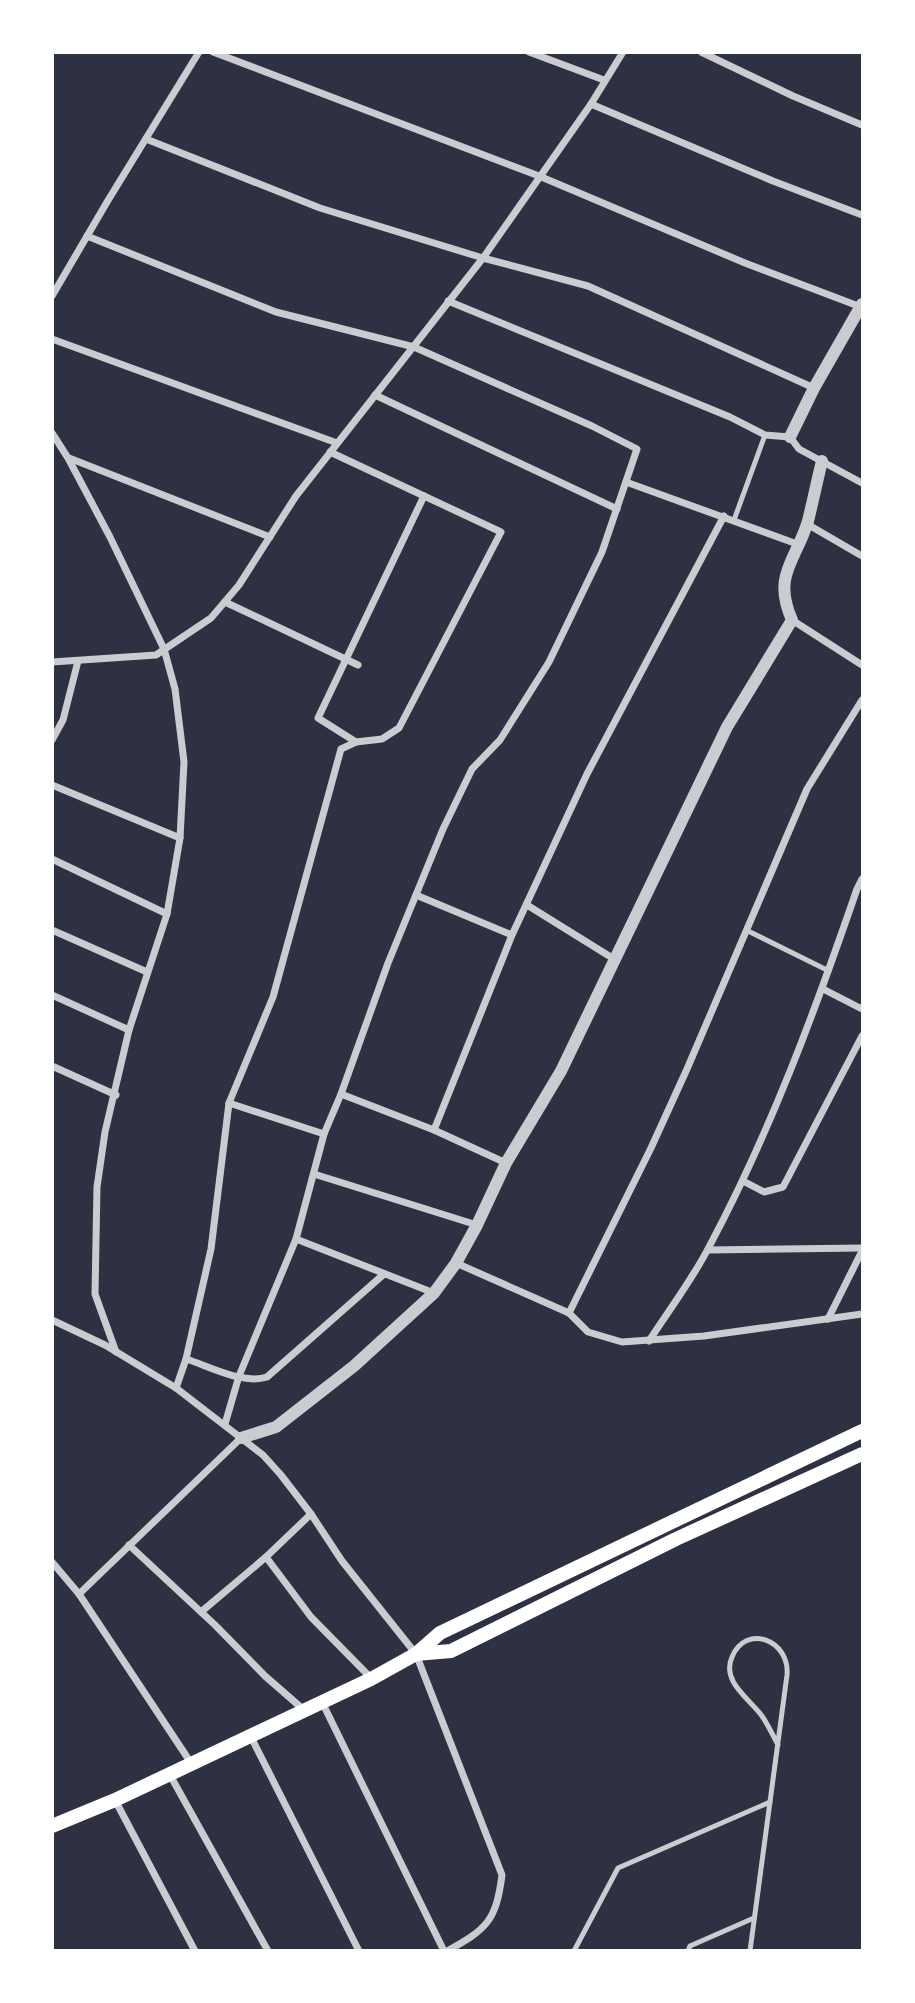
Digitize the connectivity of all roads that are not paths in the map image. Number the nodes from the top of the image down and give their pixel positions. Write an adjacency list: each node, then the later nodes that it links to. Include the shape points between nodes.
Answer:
1 (198, 52): 9 (street)
2 (213, 52): 10 (street)
3 (529, 52): 6 (street)
4 (623, 52): 6 (street)
5 (701, 52): 8 (street)
6 (604, 80): 7 (street)
7 (591, 104): 10 (street); 11 (street)
8 (863, 125)
9 (146, 139): 12 (street); 13 (street, via 320,208)
10 (539, 176): 13 (street); 16 (street, via 757,268)
11 (863, 215)
12 (88, 236): 14 (street); 18 (street, via 276,312)
13 (483, 258): 15 (street); 19 (street, via 588,286)
14 (52, 296)
15 (448, 301): 18 (street); 22 (street)
16 (862, 306): 19 (street)
17 (52, 340): 24 (street)
18 (414, 347): 20 (street); 28 (street, via 637,449)
19 (814, 388): 23 (street)
20 (375, 395): 24 (street); 31 (street)
21 (52, 433): 26 (street)
22 (765, 435): 23 (street); 33 (lane)
23 (790, 437): 27 (street, via 799,449)
24 (337, 443): 25 (street)
25 (330, 452): 30 (street); 35 (street)
26 (68, 458): 35 (street); 40 (street)
27 (822, 461): 29 (street); 34 (street)
28 (626, 482): 31 (street); 32 (street)
29 (863, 483)
30 (424, 496): 41 (street); 48 (street, via 501,532 399,728 382,739)
31 (617, 509): 53 (street, via 602,552 549,662 500,740 472,769)
32 (724, 516): 33 (street); 54 (street, via 587,774)
33 (734, 520): 36 (street)
34 (807, 524): 36 (street); 37 (street)
35 (270, 537): 38 (street)
36 (797, 544): 39 (street, via 783,583 784,602)
37 (863, 556)
38 (225, 602): 40 (street, via 211,618); 41 (street)
39 (792, 620): 45 (street); 59 (street, via 727,727)
40 (164, 649): 42 (street, via 156,654); 50 (street, via 175,689 184,762)
41 (345, 658): 44 (street); 48 (street, via 318,718)
42 (78, 661): 43 (street); 47 (street, via 63,720)
43 (52, 662)
44 (358, 665)
45 (863, 666)
46 (863, 700): 57 (street, via 807,789)
47 (52, 740)
48 (356, 742): 70 (street, via 341,749 273,997)
49 (52, 785): 50 (street)
50 (180, 838): 55 (street)
51 (52, 859): 55 (street)
52 (863, 879): 60 (street)
53 (416, 895): 58 (street); 68 (street)
54 (527, 905): 58 (street); 59 (street)
55 (167, 914): 61 (street)
56 (52, 930): 61 (street)
57 (746, 930): 60 (lane); 83 (street, via 651,1148)
58 (512, 935): 71 (street)
59 (614, 959): 73 (street, via 561,1071)
60 (829, 971): 62 (street)
61 (147, 972): 65 (street)
62 (823, 989): 64 (street); 75 (street)
63 (52, 995): 65 (street)
64 (863, 1009)
65 (129, 1030): 69 (street)
66 (863, 1036): 75 (street, via 783,1187 764,1192)
67 (52, 1066): 69 (street)
68 (341, 1094): 71 (street); 72 (street)
69 (116, 1095): 88 (street, via 97,1187 95,1294)
70 (229, 1103): 72 (street); 89 (street, via 211,1249)
71 (434, 1130): 73 (street)
72 (324, 1134): 74 (street)
73 (506, 1163): 76 (street)
74 (314, 1174): 76 (street); 77 (street)
75 (743, 1181): 78 (street)
76 (477, 1225): 80 (street)
77 (296, 1239): 81 (street); 90 (street)
78 (708, 1250): 79 (street); 87 (street)
79 (863, 1250): 85 (street)
80 (456, 1263): 82 (street); 83 (street)
81 (384, 1274): 82 (street); 90 (street, via 267,1377)
82 (434, 1293): 94 (street, via 291,1417)
83 (569, 1313): 87 (street, via 588,1332 622,1342)
84 (863, 1314): 85 (street)
85 (828, 1319): 87 (street)
86 (52, 1320): 88 (street)
87 (649, 1341)
88 (116, 1352): 91 (street)
89 (186, 1359): 90 (street); 91 (street)
90 (239, 1377): 92 (street)
91 (176, 1388): 92 (street)
92 (225, 1424): 94 (street)
93 (863, 1431): 102 (main road, via 440,1633)
94 (242, 1438): 96 (street, via 263,1455); 97 (street)
95 (859, 1458): 102 (main road, via 676,1539 451,1651)
96 (311, 1514): 98 (street); 102 (street)
97 (129, 1545): 100 (street); 101 (street)
98 (267, 1557): 101 (street); 103 (street, via 311,1617)
99 (52, 1562): 100 (street)
100 (79, 1594): 108 (street)
101 (201, 1612): 105 (street)
102 (416, 1654): 103 (main road); 117 (street, via 502,1875 498,1905 478,1934)
103 (371, 1679): 104 (main road)
104 (322, 1702): 105 (main road); 117 (street)
105 (305, 1710): 106 (main road)
106 (250, 1736): 108 (main road); 116 (street)
107 (778, 1745): 107 (lane, via 788,1665 771,1642 752,1640 731,1657 730,1676); 111 (lane)
108 (191, 1764): 109 (main road)
109 (169, 1774): 110 (main road); 115 (street)
110 (115, 1800): 112 (main road); 114 (street)
111 (770, 1802): 113 (lane); 118 (lane, via 618,1868)
112 (52, 1826)
113 (754, 1918): 119 (lane, via 690,1946); 120 (lane)
114 (195, 1951)
115 (268, 1951)
116 (359, 1951)
117 (446, 1951)
118 (574, 1951)
119 (688, 1951)
120 (750, 1951)

